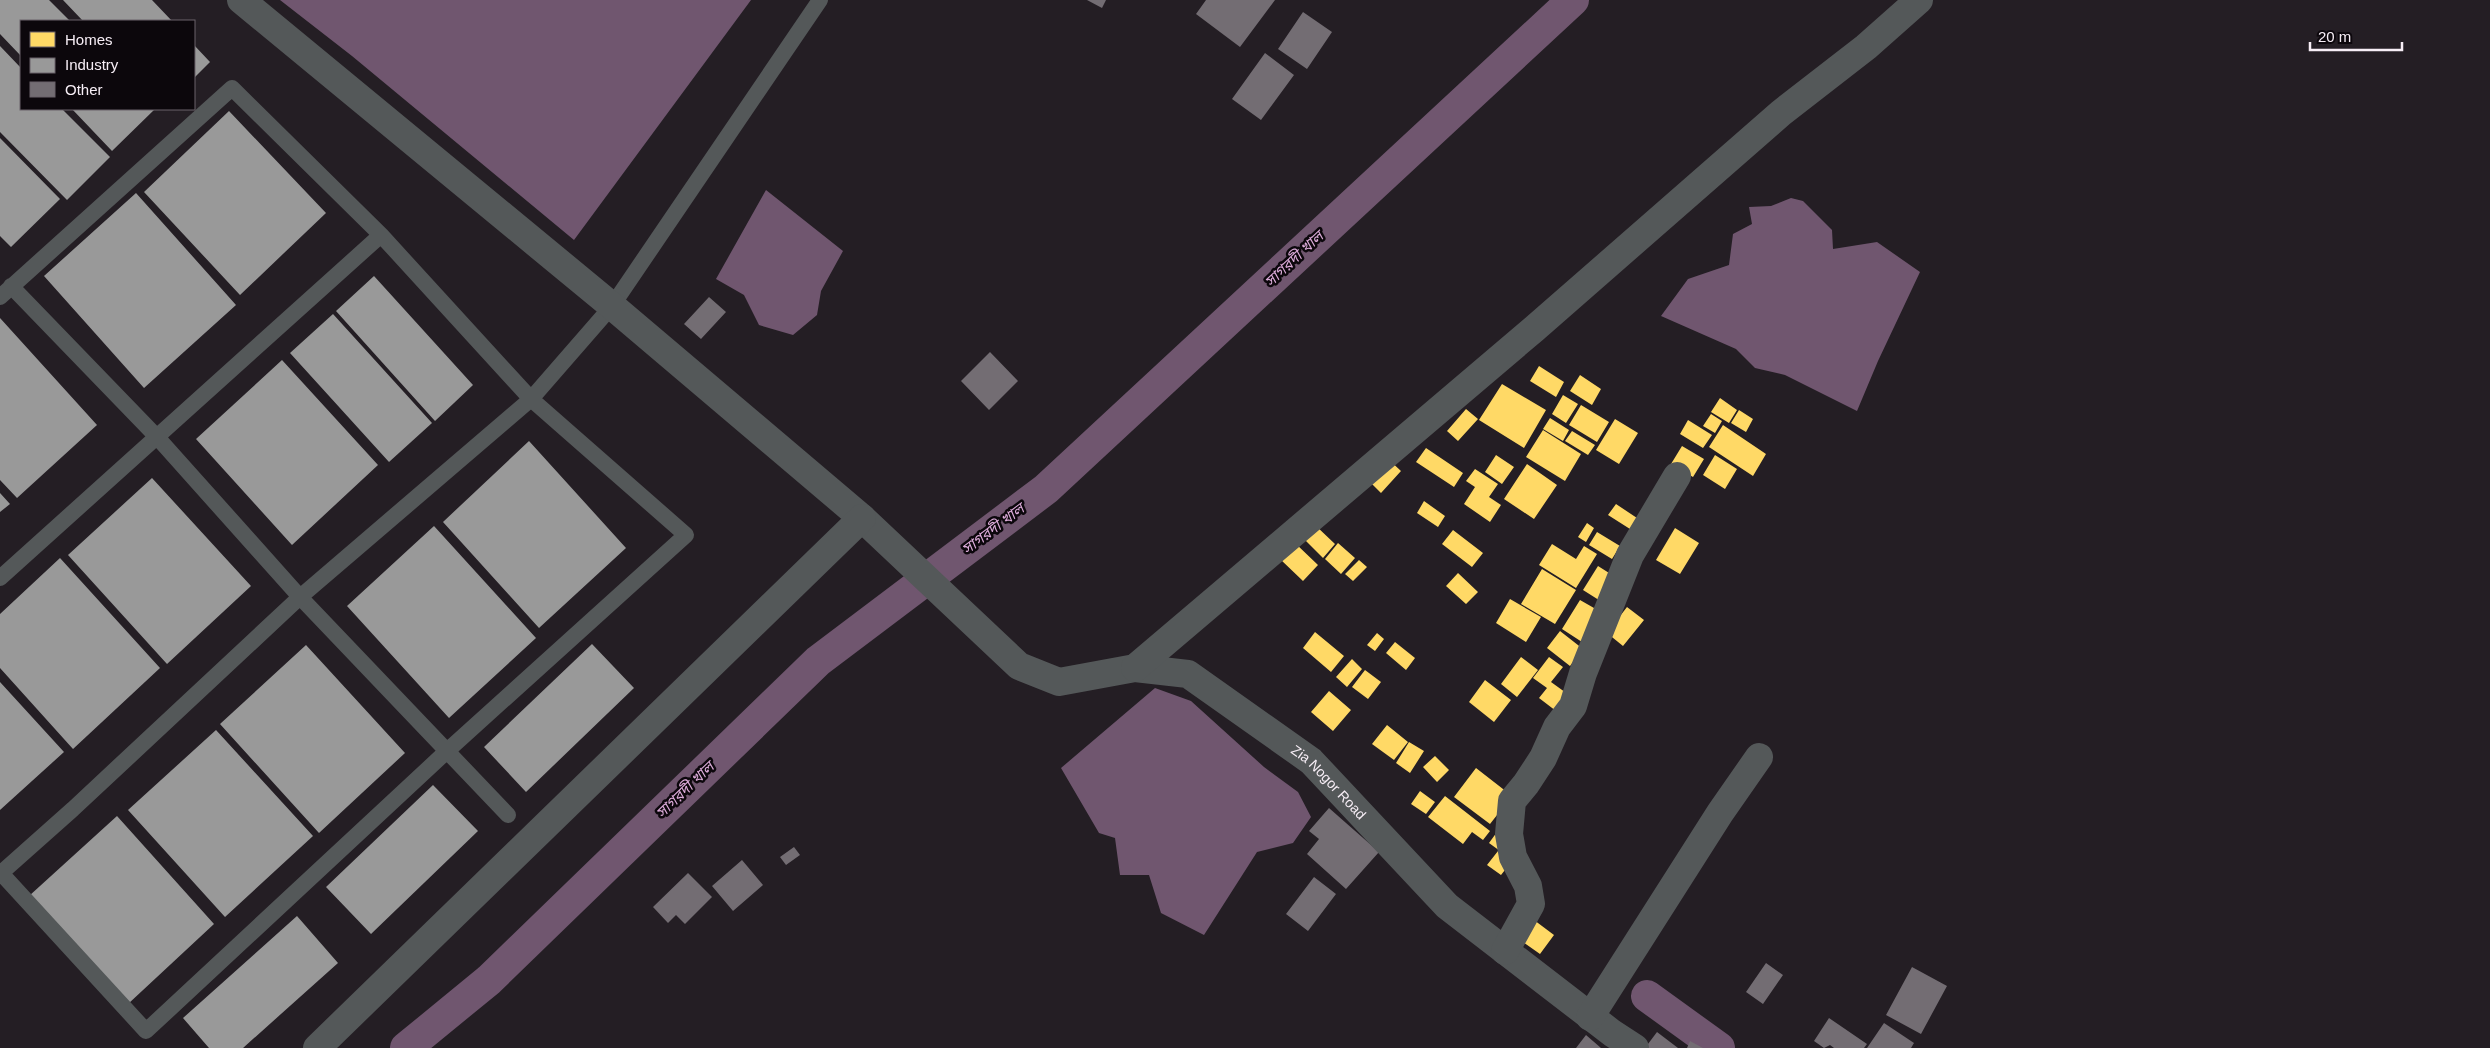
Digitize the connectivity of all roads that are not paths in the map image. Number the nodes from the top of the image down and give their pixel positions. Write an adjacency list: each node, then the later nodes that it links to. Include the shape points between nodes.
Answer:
1 (241, 0): 6 (street, Zia Nogor Road)
2 (820, 0): 6 (lane)
3 (1920, 0): 13 (street, via 1781,114)
4 (381, 235): 5 (lane, via 232,88); 7 (lane); 8 (lane)
5 (6, 291): 8 (lane)
6 (612, 306): 7 (lane); 10 (street, Zia Nogor Road)
7 (532, 399): 12 (lane); 14 (lane, via 686,535)
8 (157, 437): 11 (lane); 12 (lane)
9 (1677, 476): 18 (street, via 1630,555 1573,706 1557,727 1543,758 1512,801 1509,834 1513,857 1528,886 1531,904)
10 (870, 526): 13 (street, Zia Nogor Road, via 1019,666 1059,682); 20 (street)
11 (0, 578)
12 (300, 597): 14 (lane); 17 (lane)
13 (1135, 668): 18 (street, Zia Nogor Road, via 1188,674 1312,761 1447,906)
14 (447, 751): 16 (lane); 17 (lane, via 146,1031)
15 (1759, 758): 19 (street)
16 (508, 815)
17 (0, 873)
18 (1505, 951): 19 (street, Zia Nogor Road)
19 (1590, 1017): 21 (street, Zia Nogor Road)
20 (316, 1048)
21 (1635, 1048)

